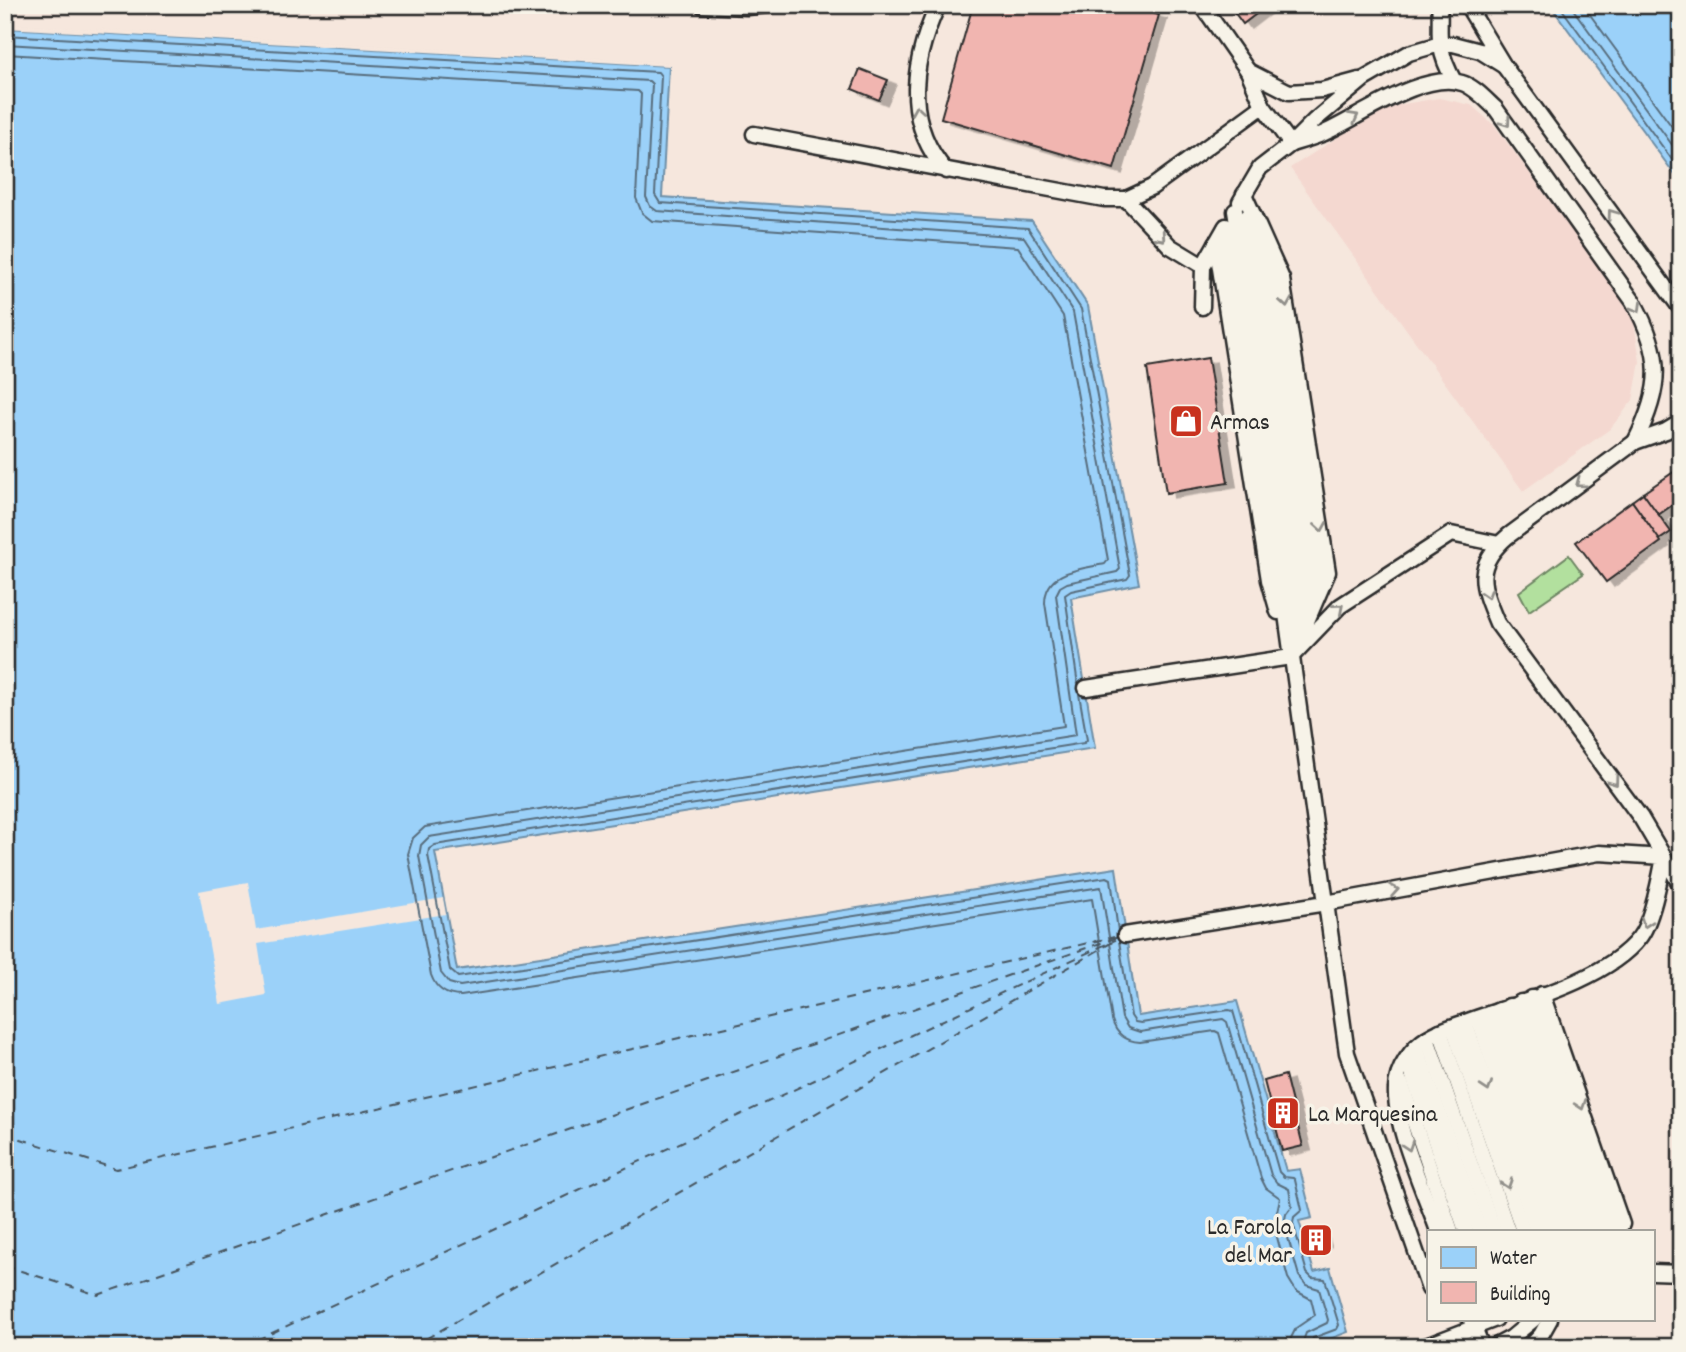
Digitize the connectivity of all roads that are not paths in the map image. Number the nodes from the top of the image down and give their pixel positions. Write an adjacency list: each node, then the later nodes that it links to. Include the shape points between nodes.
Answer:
1 (702, 5): 2 (lane)
2 (769, 5)
3 (938, 5): 15 (lane, one-way to 3, via 924,137 915,96 923,48)
4 (1202, 5): 9 (lane)
5 (1439, 5): 7 (lane)
6 (1467, 5): 8 (lane)
7 (1440, 44): 8 (lane, via 1480,51); 10 (lane, via 1409,53); 11 (lane)
8 (1504, 66): 23 (lane, one-way to 8)
9 (1248, 71): 10 (lane, via 1289,92 1322,90); 12 (lane)
10 (1364, 79): 14 (lane)
11 (1454, 81): 14 (lane, one-way to 11, via 1426,84); 25 (lane, one-way to 25, via 1474,89 1496,109 1633,300 1648,328 1656,383 1650,413)
12 (1263, 106): 14 (lane); 17 (lane, via 1152,187)
13 (754, 134): 15 (lane)
14 (1291, 144): 16 (lane, via 1260,168)
15 (946, 171): 17 (lane)
16 (1244, 194): 18 (lane); 27 (lane, via 1304,576); 27 (lane, one-way to 27, via 1282,279 1328,572)
17 (1126, 199): 21 (lane, one-way to 21, via 1170,246)
18 (1235, 211): 19 (lane); 27 (lane, via 1292,577)
19 (1225, 229): 20 (lane); 27 (lane)
20 (1216, 243): 21 (lane); 27 (lane, via 1269,580)
21 (1203, 266): 22 (lane)
22 (1202, 307)
23 (1681, 309)
24 (1681, 422): 25 (lane)
25 (1635, 442): 26 (lane, one-way to 26)
26 (1499, 544): 27 (lane, one-way to 26, via 1339,606 1451,534); 29 (lane, one-way to 29, via 1483,567 1483,590 1497,623 1641,818)
27 (1291, 657): 28 (lane); 31 (lane)
28 (1086, 688)
29 (1664, 857): 30 (lane); 31 (lane, one-way to 29, via 1599,853); 33 (lane, one-way to 33, via 1640,937 1613,962)
30 (1681, 886)
31 (1326, 903): 32 (lane); 50 (lane, via 1347,1052)
32 (1125, 935)
33 (1475, 1020): 34 (lane); 37 (lane); 38 (lane); 39 (lane); 40 (lane); 41 (lane, one-way to 41); 42 (lane, one-way to 42); 43 (lane); 44 (lane); 45 (lane); 46 (lane); 47 (lane); 47 (lane, one-way to 47, via 1622,1224)
34 (1398, 1075): 35 (lane, one-way to 35, via 1397,1114); 36 (lane)
35 (1438, 1230)
36 (1451, 1230)
37 (1466, 1230)
38 (1480, 1230)
39 (1494, 1230)
40 (1508, 1230)
41 (1523, 1230)
42 (1537, 1230)
43 (1550, 1230)
44 (1562, 1230)
45 (1576, 1230)
46 (1586, 1230)
47 (1603, 1230)
48 (1654, 1272): 49 (lane)
49 (1681, 1273)
50 (1427, 1283)
51 (1490, 1320): 54 (lane)
52 (1533, 1320): 57 (lane)
53 (1549, 1320): 58 (lane)
54 (1472, 1323): 55 (lane); 56 (lane)
55 (1423, 1347)
56 (1482, 1347)
57 (1494, 1347)
58 (1530, 1347)

